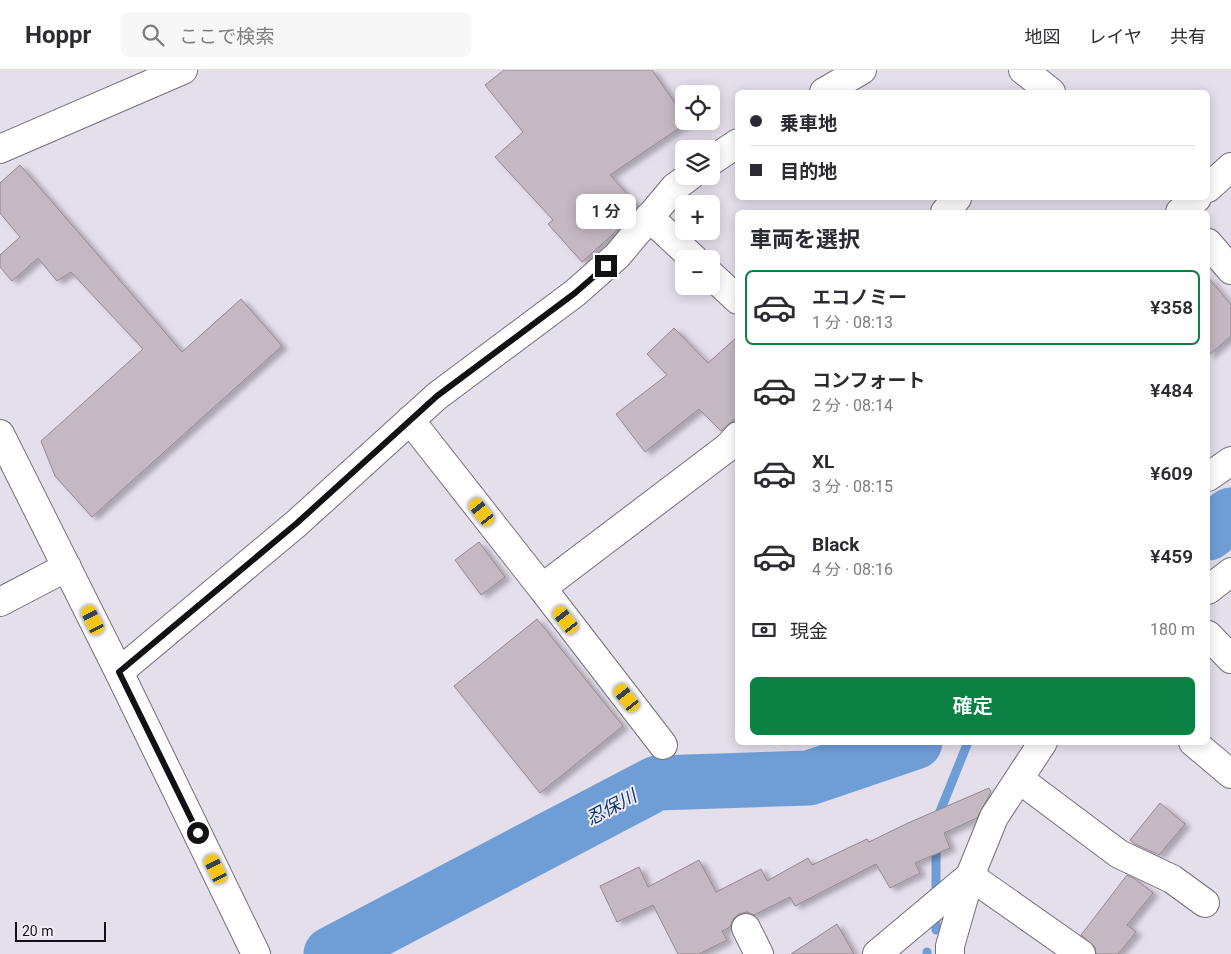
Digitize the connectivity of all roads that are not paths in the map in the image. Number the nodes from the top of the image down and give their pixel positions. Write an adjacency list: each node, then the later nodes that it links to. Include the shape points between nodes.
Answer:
1 (183, 70): 7 (street)
2 (862, 70): 4 (street)
3 (1022, 70): 5 (street)
4 (827, 90)
5 (1046, 90)
6 (735, 145): 8 (street)
7 (0, 149)
8 (720, 156)
9 (1231, 167): 11 (street)
10 (678, 185): 18 (street)
11 (1210, 186)
12 (955, 200): 15 (street)
13 (1169, 200): 16 (street)
14 (1195, 200): 17 (street)
15 (947, 210)
16 (1178, 210)
17 (1182, 210)
18 (649, 217): 20 (street); 24 (street, via 617,256 582,287)
19 (1210, 245): 21 (street)
20 (684, 250)
21 (1231, 270)
22 (720, 283): 23 (street)
23 (735, 297)
24 (410, 420): 31 (street); 36 (street, via 297,523)
25 (0, 434): 29 (street)
26 (735, 439): 31 (street)
27 (1231, 461): 28 (street)
28 (1210, 476)
29 (67, 567): 33 (street); 36 (street)
30 (1231, 572): 32 (street)
31 (542, 588): 37 (street)
32 (1210, 588)
33 (0, 602)
34 (1210, 637): 35 (street)
35 (1231, 659)
36 (119, 672): 45 (street)
37 (663, 745)
38 (1041, 745): 41 (street)
39 (1197, 745): 40 (street)
40 (1231, 774)
41 (1019, 779): 42 (street, via 994,816); 43 (street, via 1119,854 1172,879)
42 (970, 876): 47 (street); 48 (street); 49 (street)
43 (1205, 903)
44 (746, 928): 46 (street)
45 (256, 954)
46 (759, 954)
47 (877, 954)
48 (950, 954)
49 (1081, 954)

